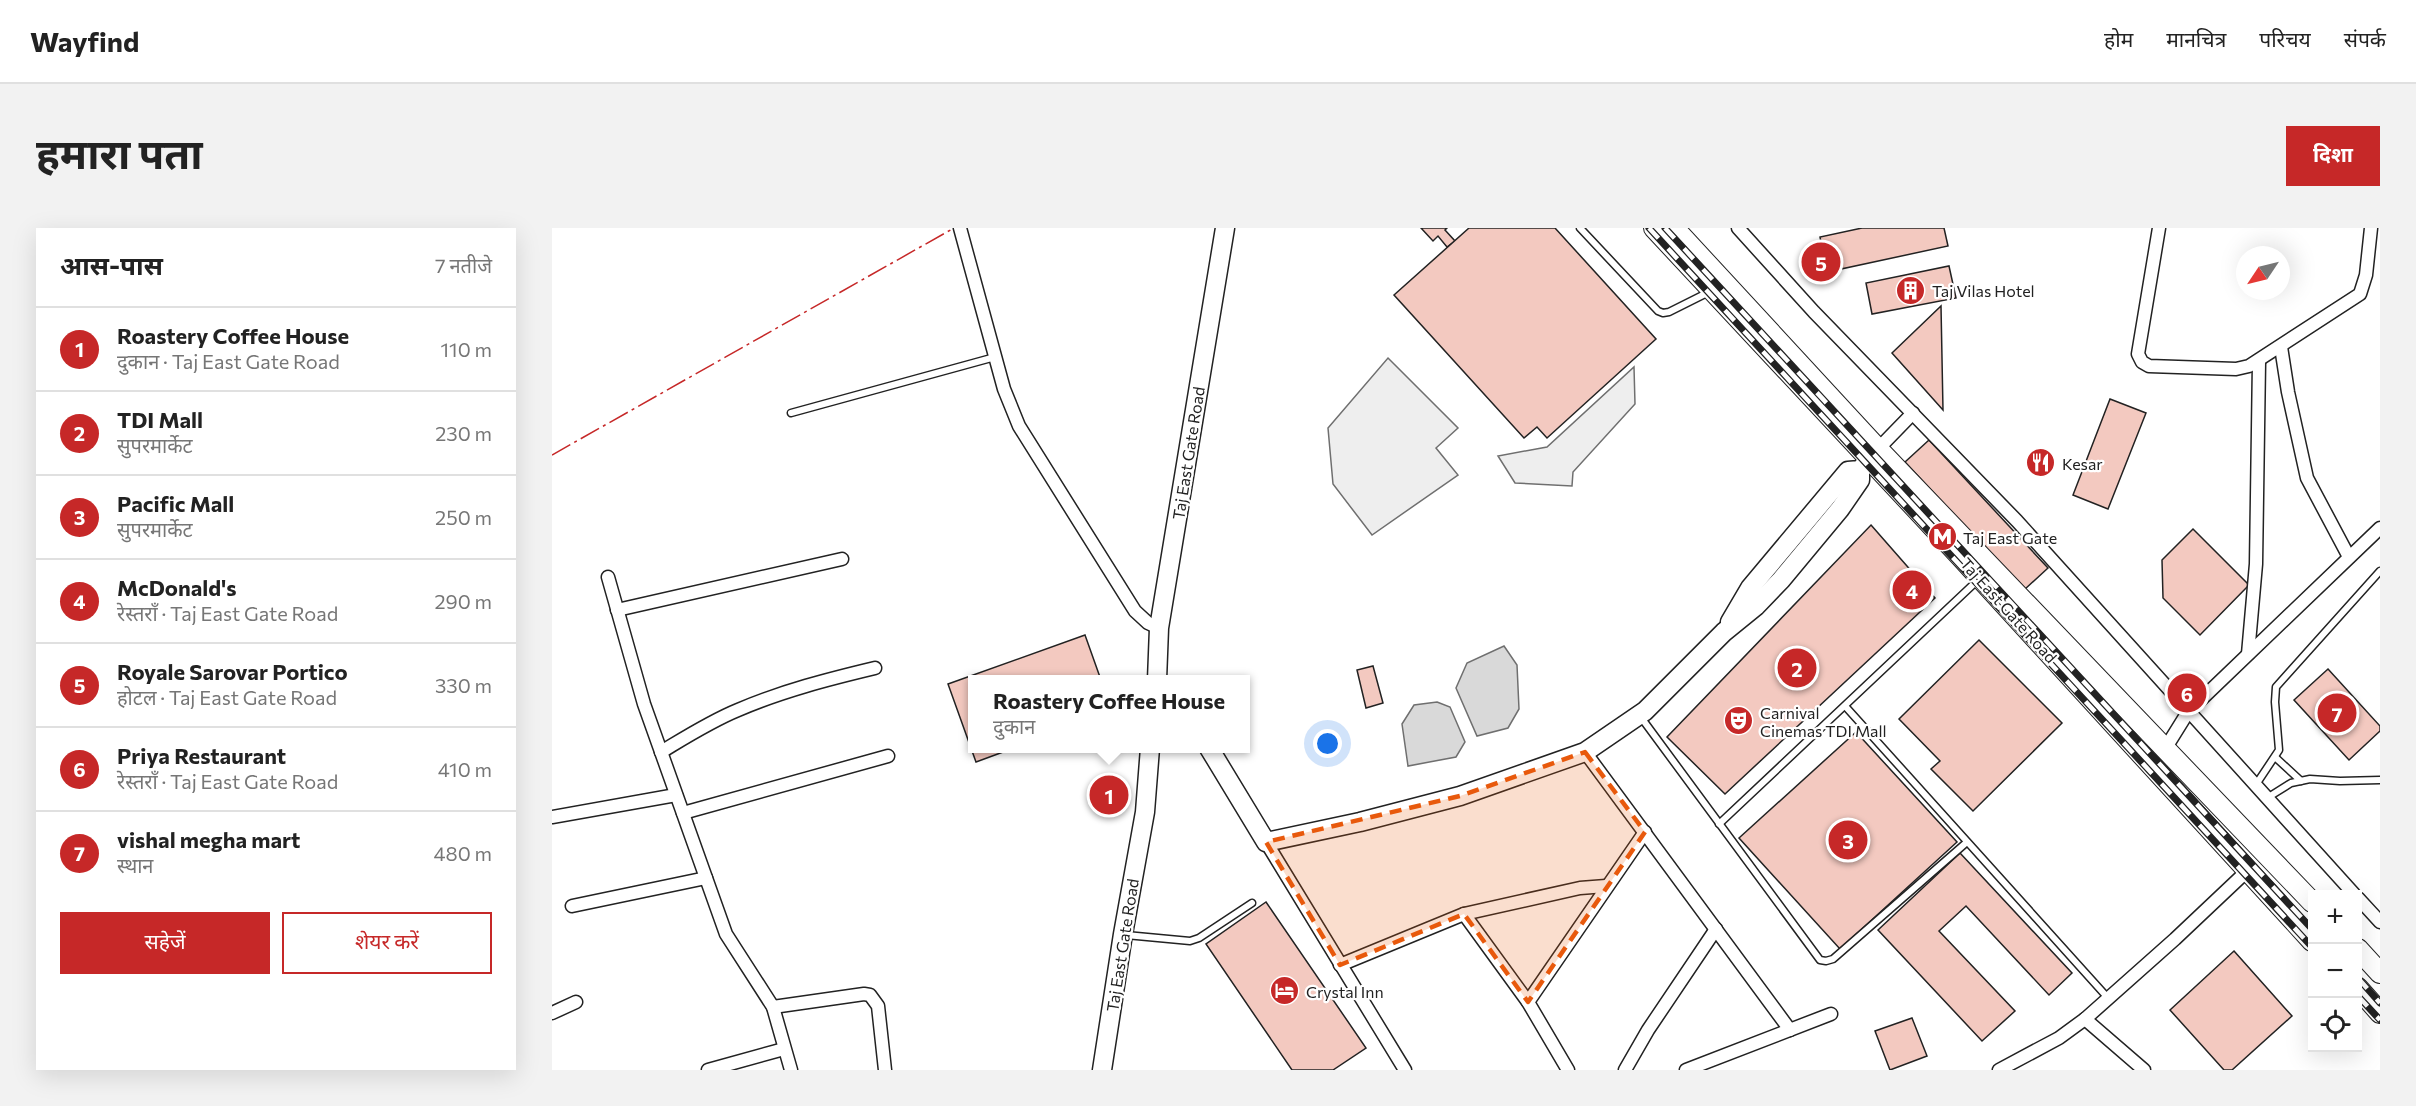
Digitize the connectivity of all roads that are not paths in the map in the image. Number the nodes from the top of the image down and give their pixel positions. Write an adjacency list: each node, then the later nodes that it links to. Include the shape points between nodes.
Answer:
1 (960, 228): 11 (street)
2 (1225, 228): 23 (main road, Taj East Gate Road)
3 (1580, 228): 9 (lane, via 1658,311 1669,312)
4 (1654, 228): 9 (main road, Taj East Gate Road)
5 (1674, 228): 15 (main road)
6 (1738, 228): 14 (street)
7 (2159, 228): 12 (street, via 2138,346 2142,362 2149,366 2236,369)
8 (2371, 228): 10 (street, via 2360,294)
9 (1712, 291): 15 (main road, Taj East Gate Road)
10 (2282, 347): 12 (street); 17 (street, via 2307,478)
11 (995, 357): 13 (lane); 23 (street, via 1019,426 1135,611)
12 (2259, 362): 24 (street, via 2256,564)
13 (791, 413)
14 (1913, 413): 15 (street); 28 (street, via 2017,520)
15 (1869, 460): 21 (main road, Taj East Gate Road); 29 (main road, via 1840,509 1801,557 1756,606); 30 (main road)
16 (2380, 528): 17 (street)
17 (2349, 557): 24 (street)
18 (842, 559): 22 (street)
19 (2380, 571): 37 (lane, via 2276,687 2279,750)
20 (608, 577): 22 (street)
21 (1980, 578): 27 (lane); 50 (main road, Taj East Gate Road)
22 (617, 610): 31 (street)
23 (1159, 628): 26 (main road, Taj East Gate Road)
24 (2248, 654): 28 (street)
25 (875, 668): 31 (street, via 738,710)
26 (1158, 675)
27 (1845, 705): 46 (lane); 49 (lane)
28 (2188, 712): 30 (street); 41 (street)
29 (1640, 715): 32 (main road); 46 (lane)
30 (2165, 749): 54 (main road)
31 (661, 752): 42 (street)
32 (1585, 752): 47 (street); 48 (main road, via 1460,796)
33 (1150, 753): 61 (main road, Taj East Gate Road, via 1145,812)
34 (1203, 753): 38 (main road)
35 (1212, 753): 38 (main road)
36 (888, 756): 44 (street)
37 (2275, 757): 40 (lane); 41 (lane)
38 (1222, 768): 48 (main road)
39 (2380, 780): 40 (lane)
40 (2301, 781): 43 (lane)
41 (2256, 786): 43 (street)
42 (676, 795): 44 (street); 45 (street)
43 (2266, 798): 53 (street)
44 (683, 813): 51 (street)
45 (552, 817)
46 (1719, 824): 49 (lane, via 1816,955 1826,962)
47 (1644, 832): 52 (street); 60 (street)
48 (1266, 842): 64 (street)
49 (1967, 842): 67 (lane)
50 (2247, 871): 62 (main road, Taj East Gate Road); 67 (street)
51 (706, 878): 57 (street); 70 (street, via 726,934)
52 (1606, 885): 58 (street); 69 (street)
53 (2350, 890)
54 (2308, 897)
55 (2362, 902): 59 (street)
56 (1252, 903): 61 (lane, via 1199,938)
57 (572, 906)
58 (1464, 914): 64 (street); 69 (street)
59 (2380, 922)
60 (1716, 928): 75 (street); 83 (street)
61 (1123, 934): 80 (main road, Taj East Gate Road)
62 (2308, 936)
63 (2362, 953): 65 (main road)
64 (1340, 965): 81 (street)
65 (2380, 973)
66 (2362, 993): 72 (main road)
67 (2108, 998): 74 (street)
68 (576, 1002): 71 (street)
69 (1528, 1002): 82 (street)
70 (773, 1006): 76 (street); 79 (street, via 870,995 878,1006)
71 (552, 1013)
72 (2380, 1013)
73 (1831, 1014): 75 (street)
74 (2085, 1019): 85 (street, via 2059,1038); 86 (street)
75 (1790, 1030): 84 (street)
76 (784, 1049): 77 (street); 78 (street)
77 (708, 1070)
78 (791, 1070)
79 (885, 1070)
80 (1102, 1070)
81 (1405, 1070)
82 (1568, 1070)
83 (1625, 1070)
84 (1686, 1070)
85 (1999, 1070)
86 (2144, 1070)

